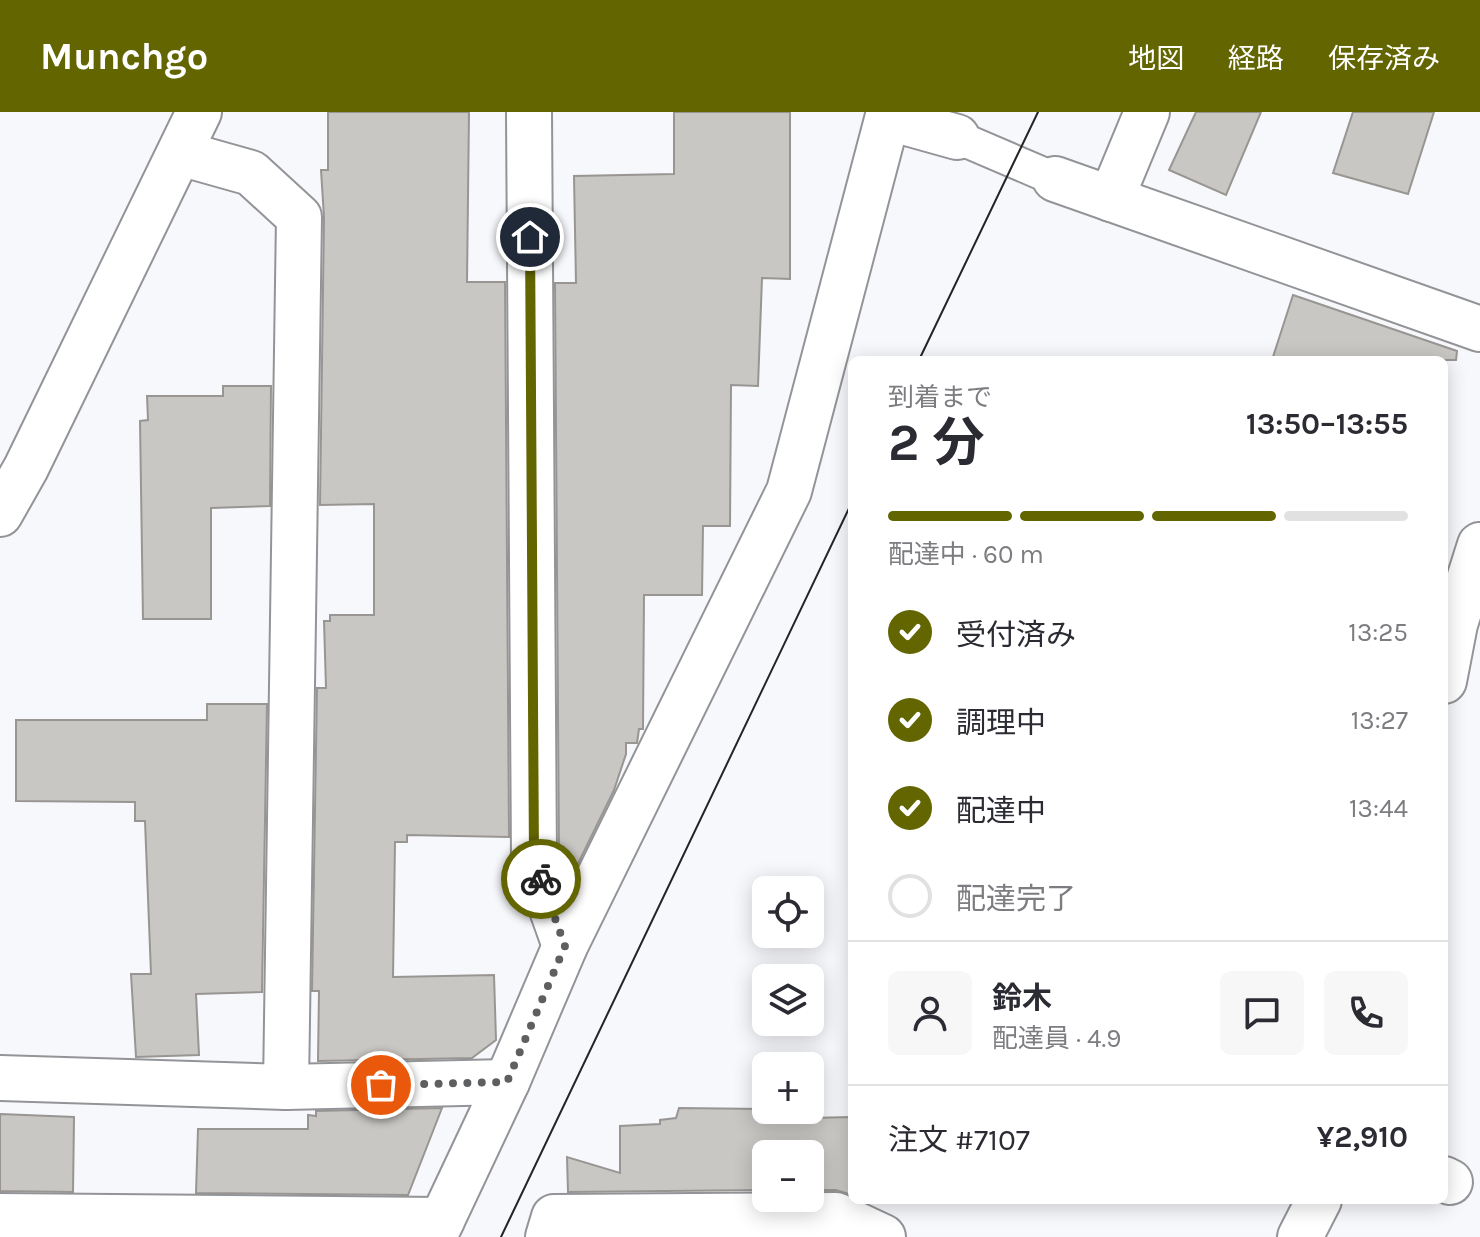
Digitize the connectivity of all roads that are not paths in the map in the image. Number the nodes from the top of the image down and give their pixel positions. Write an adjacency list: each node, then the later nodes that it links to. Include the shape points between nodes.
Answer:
1 (199, 112): 6 (street)
2 (529, 112): 13 (street, via 534,859)
3 (1147, 112): 8 (street)
4 (889, 115): 5 (street); 13 (street, via 789,491)
5 (957, 137): 7 (lane)
6 (180, 153): 10 (street); 16 (street, via 251,173 299,217)
7 (1055, 179): 8 (street)
8 (1111, 199): 9 (street)
9 (1480, 329)
10 (0, 514)
11 (1480, 545): 12 (street)
12 (1448, 660)
13 (565, 946): 15 (street)
14 (0, 1078): 16 (street)
15 (507, 1082): 16 (street); 19 (street)
16 (286, 1087)
17 (1317, 1204): 22 (street)
18 (0, 1216): 19 (street)
19 (438, 1229)
20 (548, 1237): 21 (street, via 554,1217 836,1215)
21 (883, 1237)
22 (1300, 1237)

